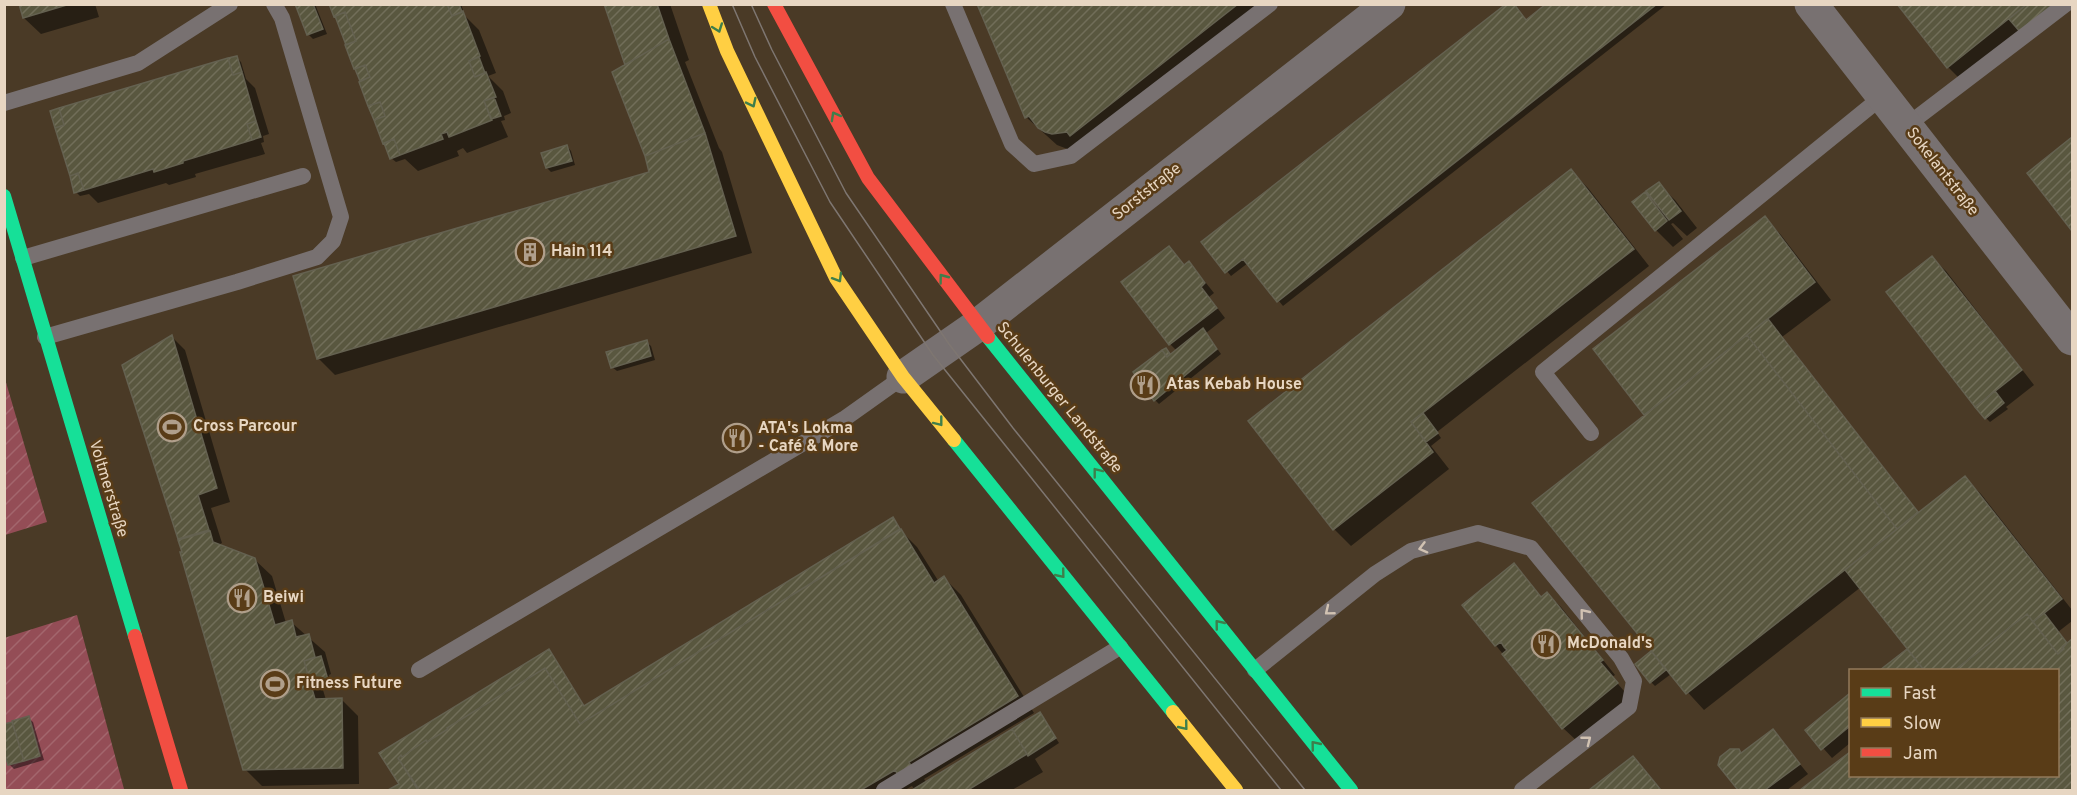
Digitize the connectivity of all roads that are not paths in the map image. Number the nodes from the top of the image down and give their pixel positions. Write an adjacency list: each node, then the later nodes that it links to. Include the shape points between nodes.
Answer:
1 (230, 4): 11 (lane, via 138,63)
2 (274, 4): 17 (lane, via 282,18 341,217 333,241 317,257)
3 (710, 4): 19 (main road, one-way to 19, via 727,51 837,278)
4 (774, 4): 16 (main road, Schulenburger Landstraße, one-way to 4, via 868,178)
5 (953, 4): 6 (lane, via 1012,144 1034,165 1071,156)
6 (1270, 4)
7 (1389, 4): 16 (street, Sorststraße)
8 (2066, 4): 12 (lane)
9 (1814, 5): 10 (street, Sokelantstraße)
10 (1883, 96): 12 (street, Sokelantstraße); 20 (lane, via 1543,372)
11 (4, 103)
12 (1906, 126): 18 (street, Sokelantstraße)
13 (303, 176): 15 (lane)
14 (4, 196): 15 (main road, Voltmerstraße)
15 (22, 258): 17 (main road, Voltmerstraße)
16 (978, 325): 19 (street, Sorststraße); 23 (main road, Schulenburger Landstraße, one-way to 16)
17 (45, 337): 24 (main road, Voltmerstraße)
18 (2073, 339)
19 (903, 376): 21 (main road, one-way to 21); 22 (lane, via 844,420)
20 (1592, 433)
21 (1120, 646): 25 (lane); 26 (main road, one-way to 26)
22 (419, 670)
23 (1255, 670): 27 (main road, Schulenburger Landstraße, one-way to 23); 28 (lane, one-way to 23, via 1629,707 1634,681 1621,658 1531,548 1478,533 1410,551 1375,574)
24 (181, 790)
25 (884, 790)
26 (1236, 790)
27 (1351, 790)
28 (1522, 790)

